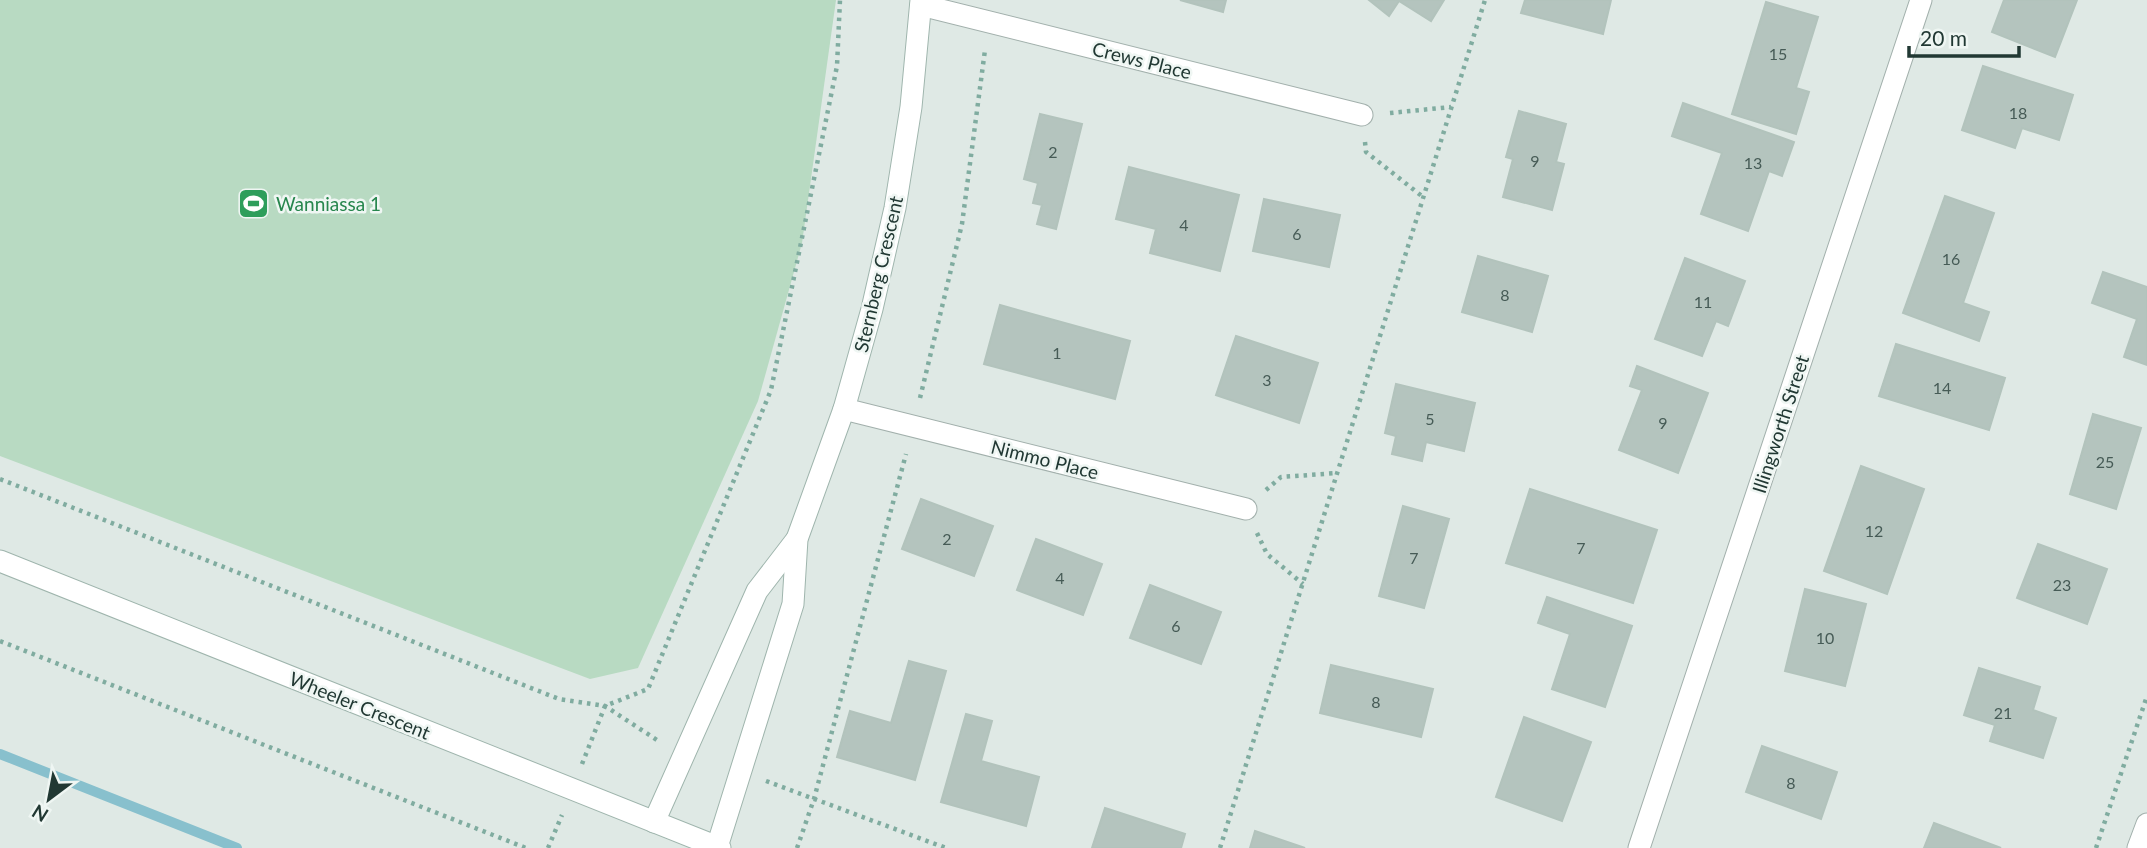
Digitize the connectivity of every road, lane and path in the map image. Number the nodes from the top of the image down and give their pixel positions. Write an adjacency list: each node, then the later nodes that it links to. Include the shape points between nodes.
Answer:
1 (840, 0): 17 (path, via 837,66 771,390 648,689)
2 (1485, 0): 5 (path)
3 (1921, 0): 26 (street, Illingworth Street)
4 (921, 3): 6 (street, Crews Place); 8 (street, Sternberg Crescent, via 895,208)
5 (1451, 107): 6 (path); 7 (path)
6 (1362, 115): 7 (path, via 1366,152)
7 (1423, 197): 9 (path)
8 (844, 409): 11 (street, Nimmo Place); 12 (street, Sternberg Crescent)
9 (1337, 473): 11 (path, via 1281,477); 14 (path)
10 (0, 479): 17 (path, via 559,699)
11 (1246, 509): 14 (path, via 1267,554)
12 (797, 539): 19 (street, Sternberg Crescent, via 757,591); 21 (street, Sternberg Crescent, via 793,604)
13 (0, 561): 19 (street, Wheeler Crescent)
14 (1303, 584): 25 (path)
15 (0, 641): 22 (path)
16 (2147, 696): 27 (path)
17 (606, 706): 18 (path)
18 (654, 740)
19 (654, 822): 21 (street, Wheeler Crescent)
20 (2147, 824): 28 (street)
21 (719, 847)
22 (526, 848)
23 (797, 848): 24 (path, via 814,799)
24 (946, 848)
25 (1220, 848)
26 (1639, 848)
27 (2096, 848)
28 (2138, 848)

